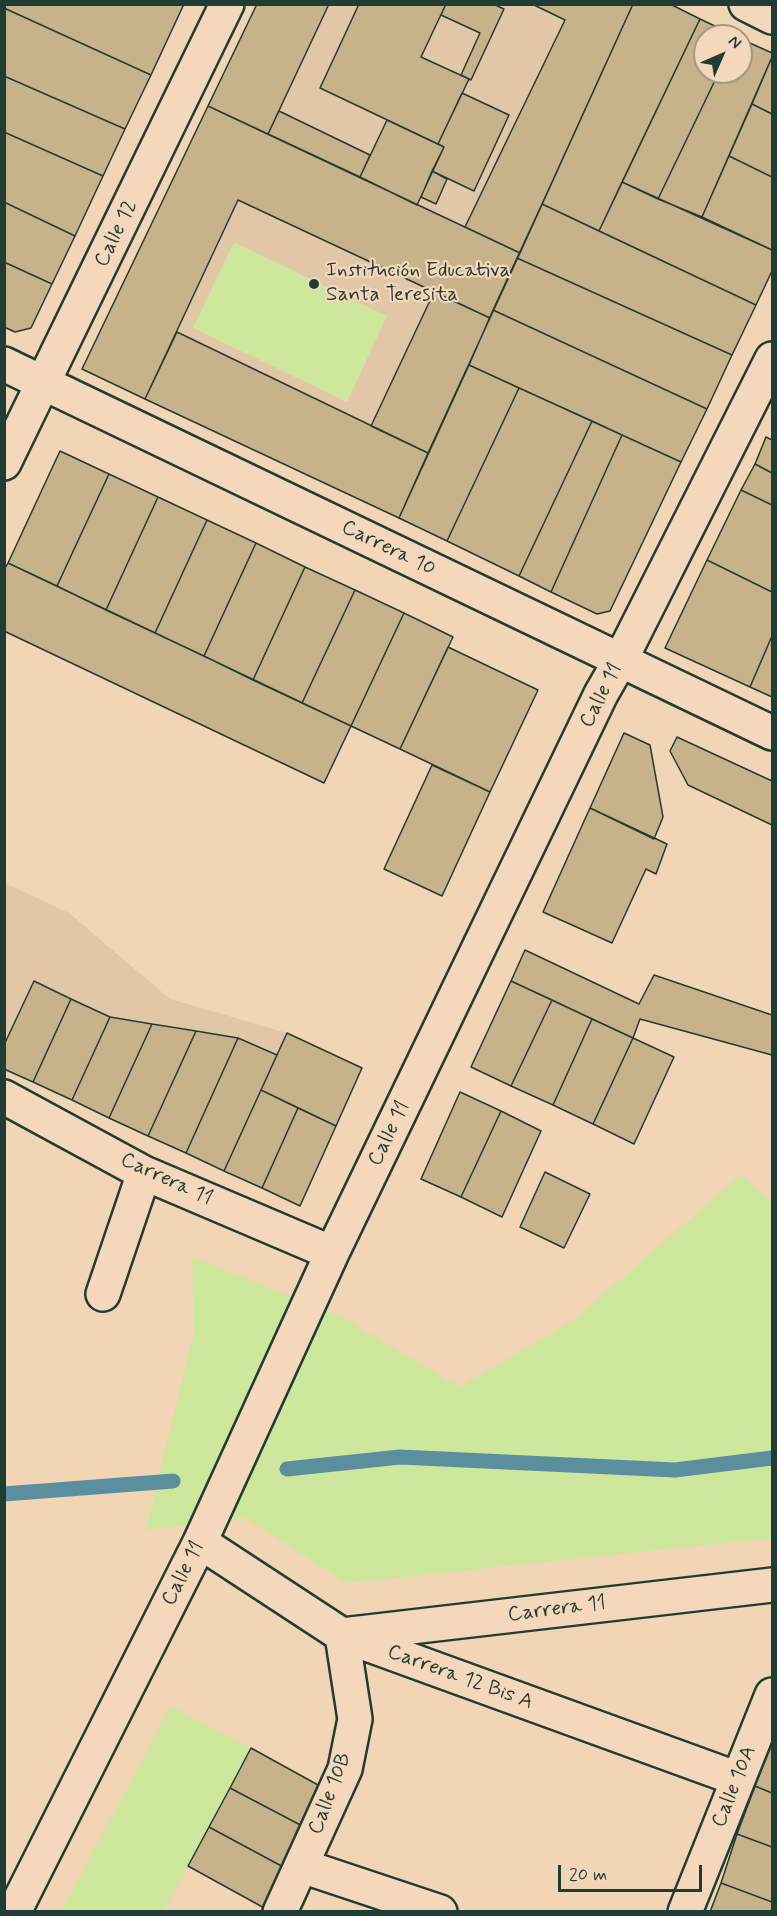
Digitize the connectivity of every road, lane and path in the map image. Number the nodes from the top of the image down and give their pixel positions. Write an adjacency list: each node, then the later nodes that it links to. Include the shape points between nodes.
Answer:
1 (227, 4): 6 (street, Calle 12)
2 (746, 4): 3 (street)
3 (772, 17)
4 (772, 359): 8 (street, Calle 11)
5 (4, 364): 6 (street, Carrera 10)
6 (45, 383): 7 (street, Calle 12); 8 (street, Carrera 10)
7 (4, 463)
8 (620, 661): 9 (street, Carrera 10); 12 (street, Calle 11)
9 (772, 733)
10 (4, 1097): 11 (street, Carrera 11)
11 (144, 1173): 12 (street, Carrera 11); 13 (street)
12 (332, 1254): 14 (street, Calle 11)
13 (103, 1294)
14 (200, 1542): 16 (street, Carrera 12 Bis A); 20 (street, Calle 11)
15 (772, 1585): 16 (street, Carrera 11)
16 (342, 1635): 18 (street, Carrera 12 Bis A); 19 (street, Calle 10B, via 355,1719 345,1769)
17 (772, 1695): 18 (street, Calle 10A)
18 (738, 1779): 23 (street, Calle 10A)
19 (302, 1866): 21 (street, Calle 10B); 22 (street)
20 (14, 1911)
21 (280, 1911)
22 (440, 1911)
23 (685, 1911)

